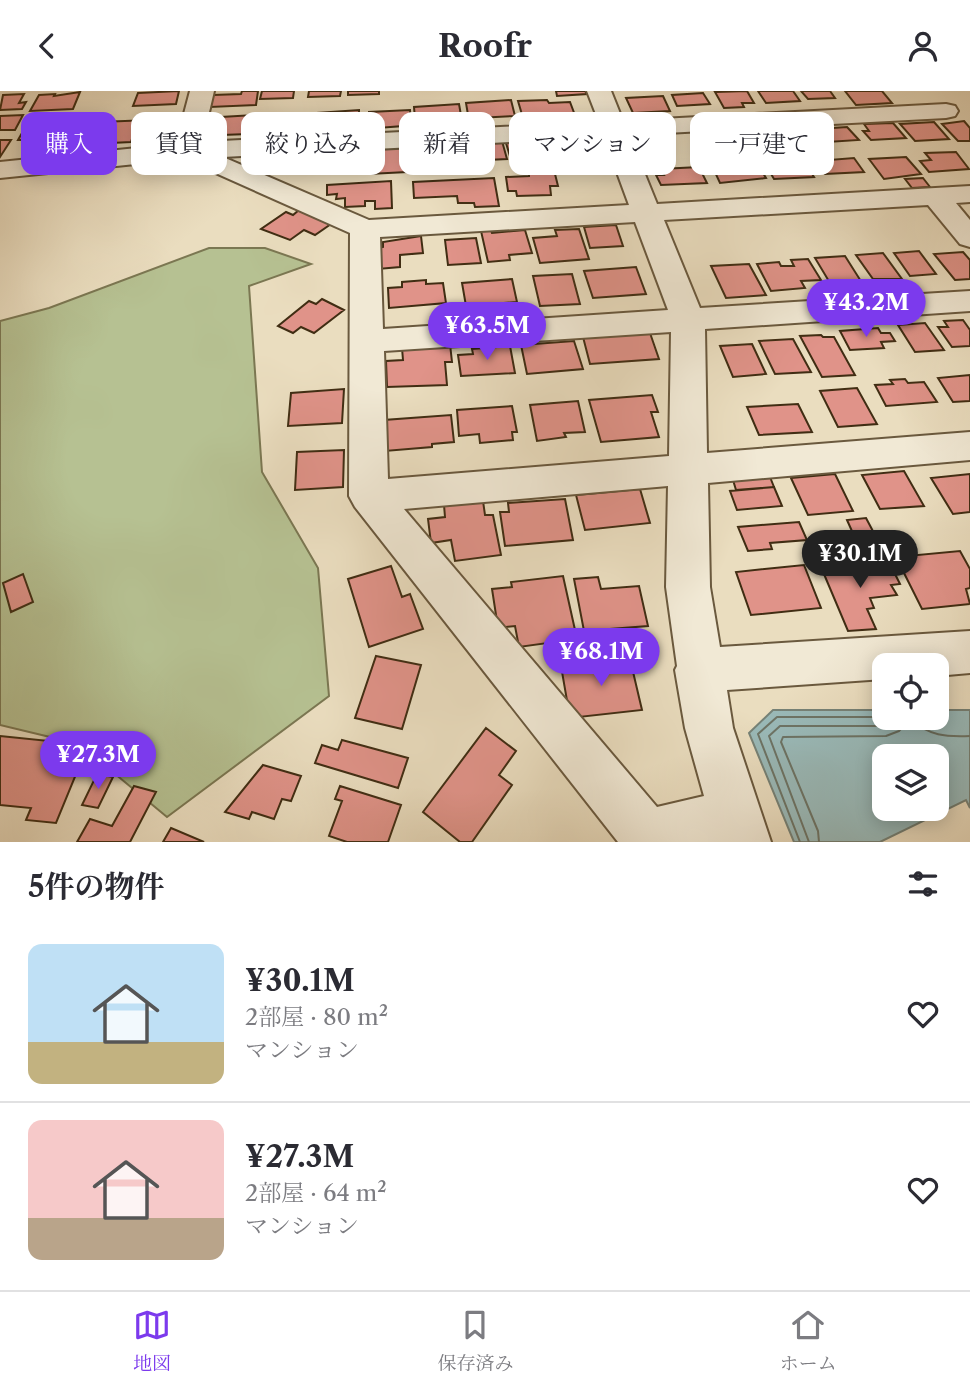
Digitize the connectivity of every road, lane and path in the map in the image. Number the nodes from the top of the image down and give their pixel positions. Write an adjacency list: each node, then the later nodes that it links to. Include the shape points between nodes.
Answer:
1 (202, 91): 4 (street)
2 (599, 91): 5 (street)
3 (903, 91): 6 (street)
4 (197, 112)
5 (607, 112)
6 (958, 115): 7 (street)
7 (676, 126)
8 (509, 134): 9 (street)
9 (227, 149)
10 (131, 157): 12 (street)
11 (227, 169): 17 (street)
12 (0, 170)
13 (632, 175): 16 (street)
14 (970, 194): 15 (street)
15 (935, 196): 16 (street); 18 (street)
16 (646, 211): 17 (street); 20 (street)
17 (365, 229): 21 (street)
18 (970, 238)
19 (970, 301): 20 (street)
20 (688, 320): 21 (street); 23 (street)
21 (366, 341): 24 (street)
22 (970, 446): 23 (street)
23 (687, 470): 24 (street); 26 (street, via 688,587)
24 (369, 496): 27 (street, via 647,835)
25 (970, 652): 26 (street)
26 (698, 670): 27 (street, via 709,727)
27 (740, 829)

